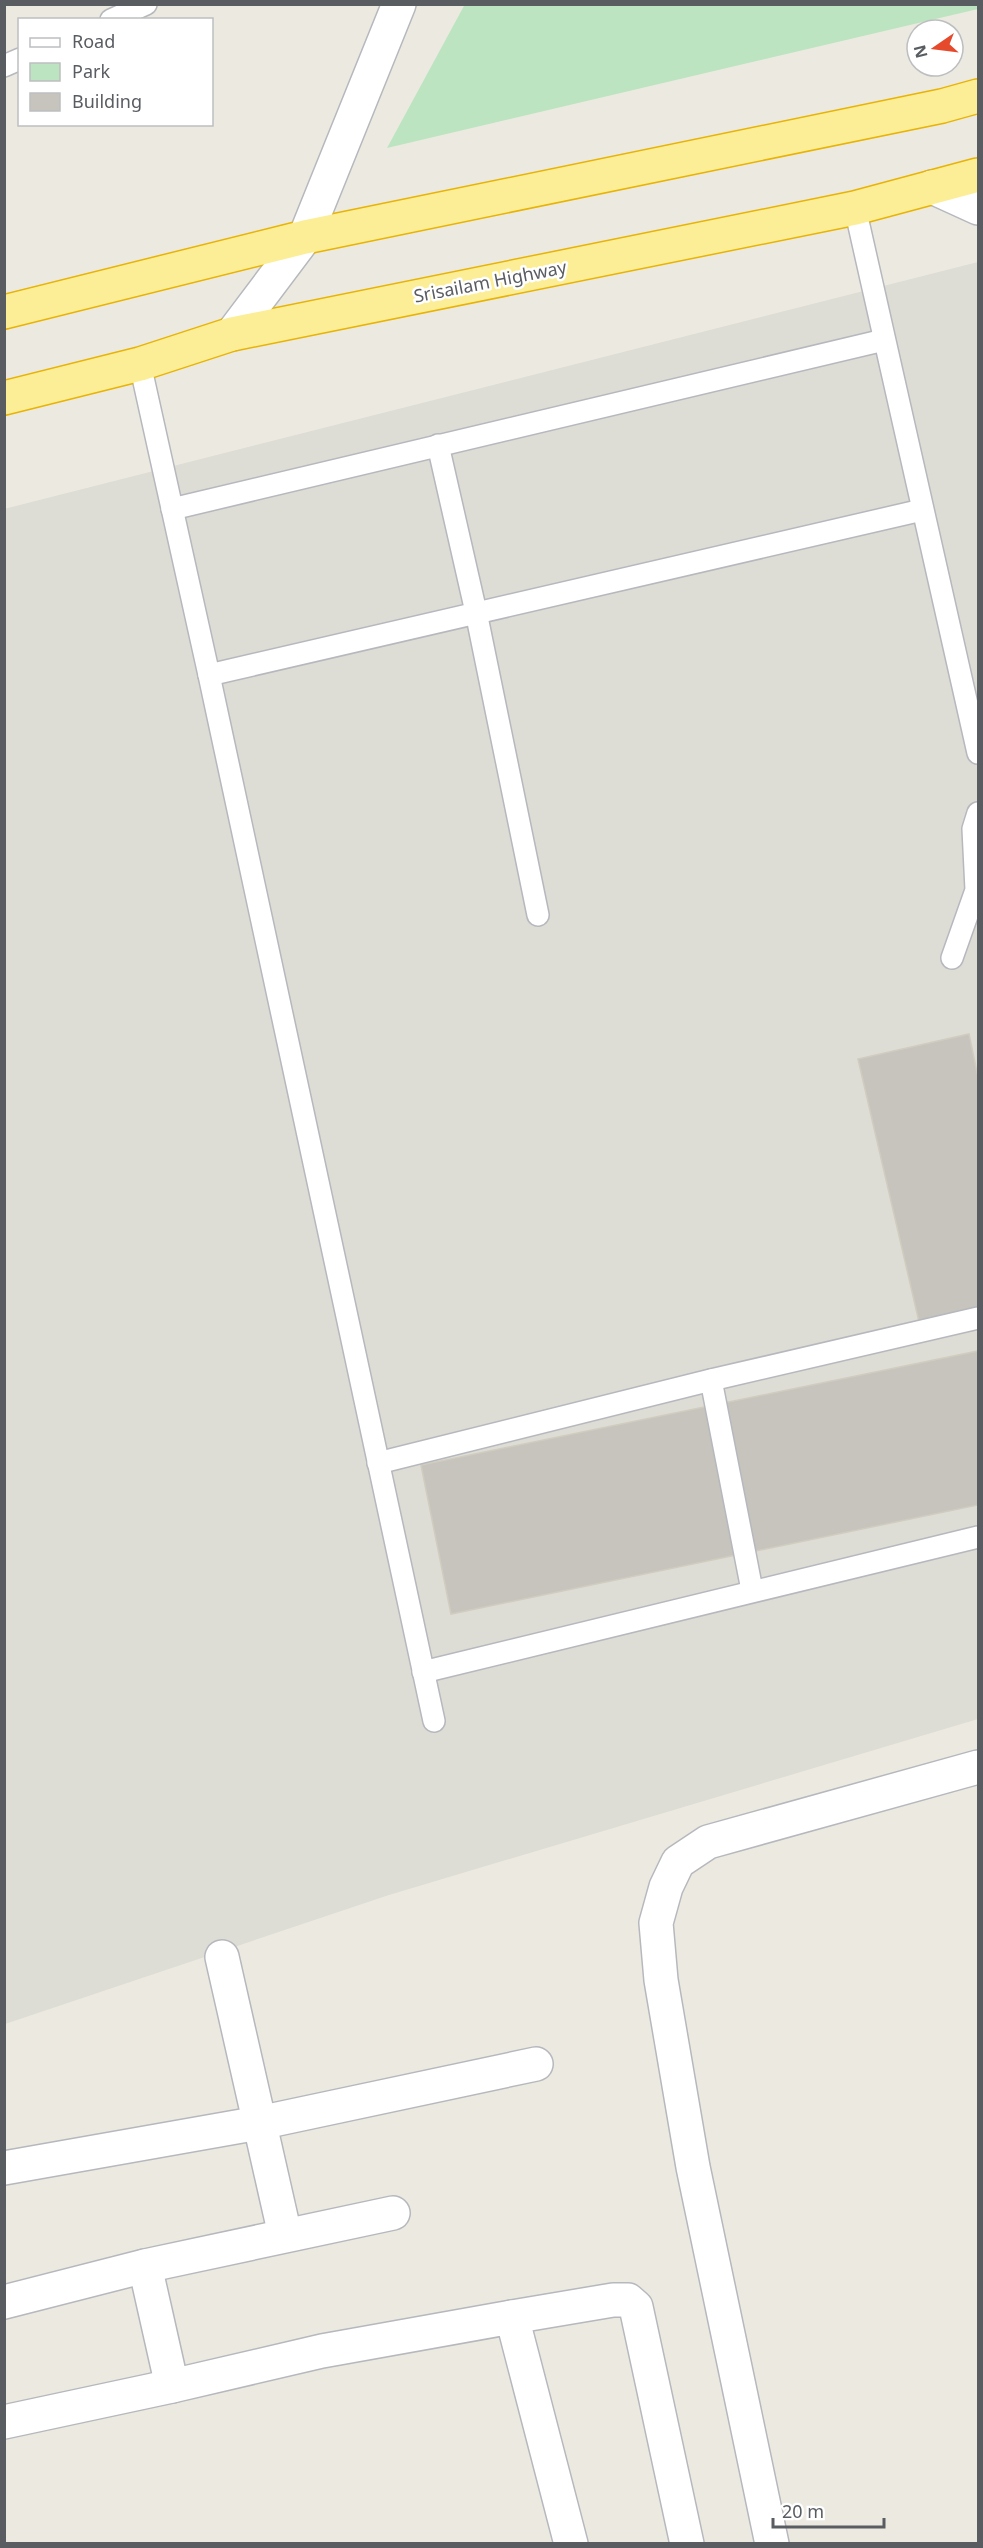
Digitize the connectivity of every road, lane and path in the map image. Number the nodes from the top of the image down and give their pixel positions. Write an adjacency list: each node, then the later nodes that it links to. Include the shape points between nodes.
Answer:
1 (146, 4): 3 (lane)
2 (399, 4): 11 (street)
3 (115, 18)
4 (18, 60): 5 (lane)
5 (4, 66)
6 (978, 96): 11 (highway)
7 (978, 175): 8 (highway, Srisailam Highway)
8 (932, 187): 9 (highway, Srisailam Highway); 10 (street)
9 (855, 208): 13 (highway, Srisailam Highway); 14 (lane)
10 (978, 208)
11 (305, 237): 12 (highway); 13 (street)
12 (4, 312)
13 (232, 334): 15 (highway, Srisailam Highway)
14 (885, 340): 17 (lane); 19 (lane)
15 (140, 364): 16 (highway, Srisailam Highway); 18 (lane)
16 (4, 398)
17 (438, 445): 18 (lane); 20 (lane)
18 (172, 509): 21 (lane)
19 (922, 510): 20 (lane); 22 (lane)
20 (476, 612): 21 (lane); 24 (lane)
21 (209, 675): 28 (lane)
22 (978, 753)
23 (978, 813): 25 (lane, via 973,829 976,890)
24 (538, 915)
25 (952, 958)
26 (978, 1318): 27 (lane)
27 (711, 1380): 28 (lane); 30 (lane)
28 (378, 1463): 31 (lane)
29 (978, 1537): 30 (lane)
30 (753, 1590): 31 (lane)
31 (423, 1672): 32 (lane)
32 (434, 1721)
33 (978, 1767): 47 (street, via 708,1842 678,1862 656,1923 661,1980 693,2166)
34 (222, 1957): 36 (street)
35 (536, 2064): 36 (street)
36 (259, 2123): 37 (street); 39 (street)
37 (4, 2168)
38 (393, 2213): 39 (street)
39 (285, 2235): 40 (street)
40 (145, 2266): 41 (street); 43 (street)
41 (4, 2302)
42 (512, 2317): 43 (street, via 322,2351); 45 (street); 46 (street, via 614,2300 628,2300 636,2307)
43 (172, 2386): 44 (street)
44 (4, 2422)
45 (571, 2544)
46 (687, 2544)
47 (772, 2544)

